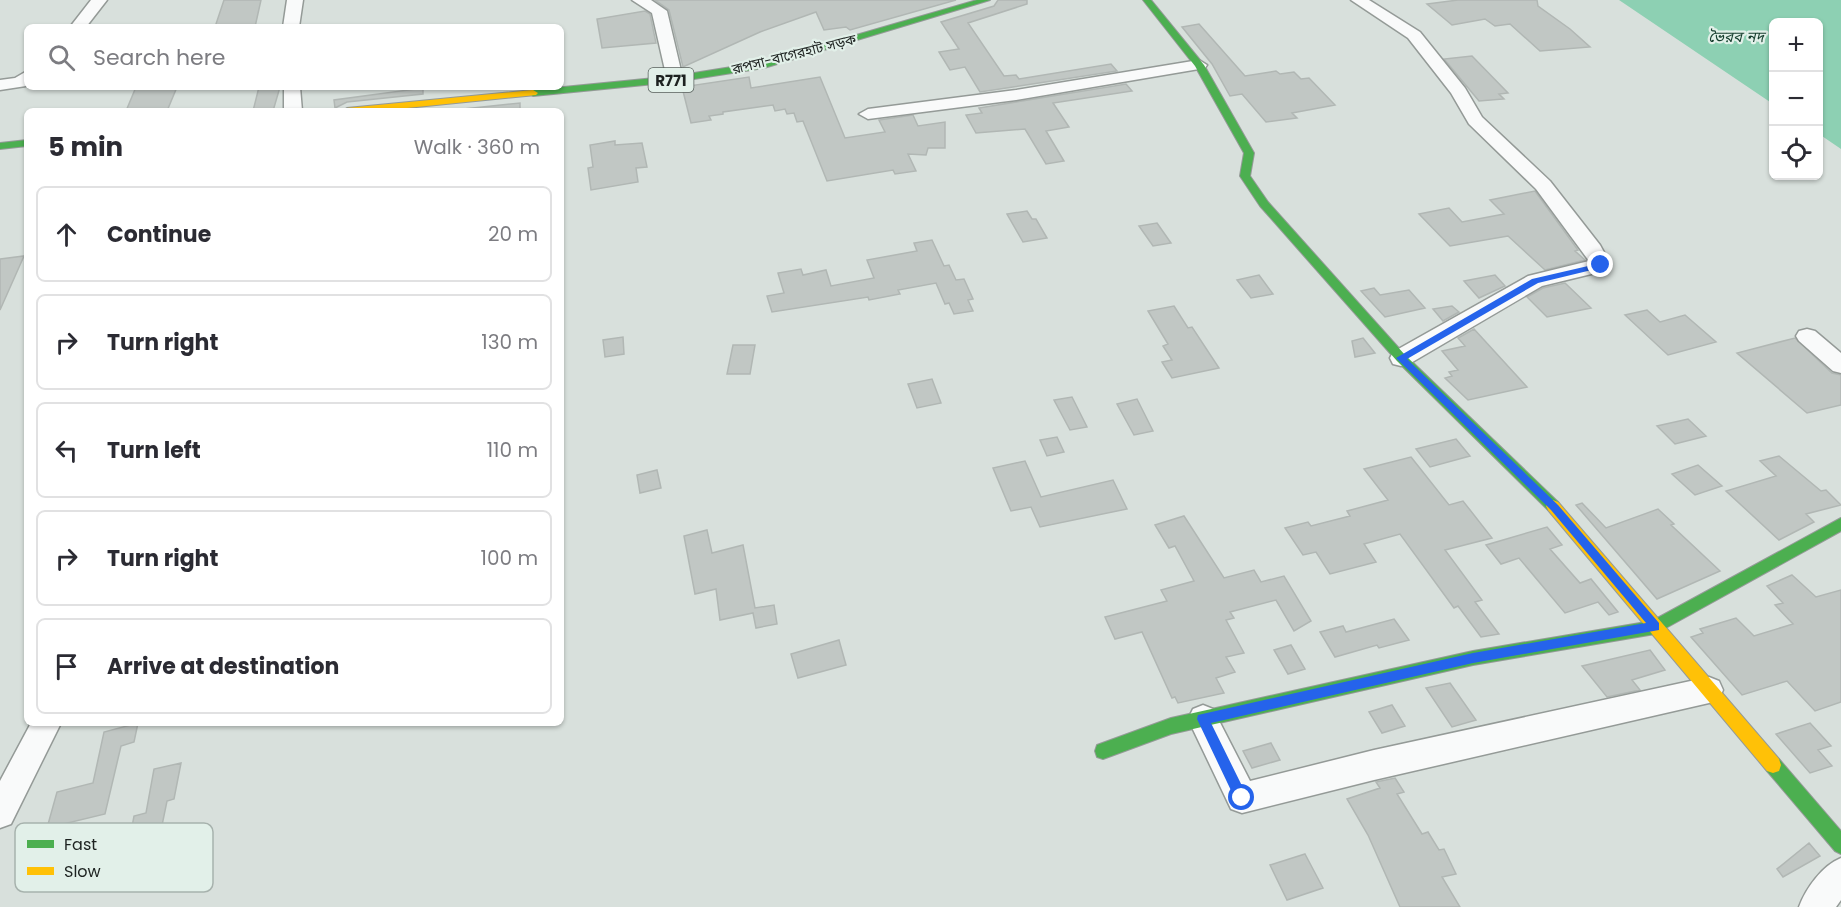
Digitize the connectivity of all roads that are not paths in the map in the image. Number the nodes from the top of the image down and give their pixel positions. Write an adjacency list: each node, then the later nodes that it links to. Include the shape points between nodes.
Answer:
1 (99, 0): 7 (street)
2 (295, 0): 8 (street)
3 (640, 0): 11 (street, via 659,10)
4 (986, 0): 11 (street, রূপসা-বাগেরহাট সড়ক / R771, via 764,65)
5 (1147, 0): 9 (street)
6 (1359, 0): 22 (street, via 1414,35 1459,92 1475,120 1543,185 1601,265 1535,281)
7 (80, 24)
8 (291, 24)
9 (1199, 65): 18 (street); 22 (street, via 1249,153 1245,176 1257,195)
10 (24, 79): 12 (street)
11 (675, 79): 15 (street, রূপসা-বাগেরহাট সড়ক / R771)
12 (0, 85)
13 (292, 90): 16 (street)
14 (562, 90): 17 (street, রূপসা-বাগেরহাট সড়ক / R771)
15 (564, 90)
16 (293, 108)
17 (378, 108)
18 (868, 114)
19 (24, 143): 20 (street)
20 (0, 146)
21 (1807, 336): 23 (street)
22 (1401, 358): 25 (street, via 1554,507)
23 (1841, 365)
24 (1841, 524): 25 (street)
25 (1655, 627): 26 (street); 27 (street, via 1473,658)
26 (1709, 690): 27 (street, via 1242,798); 31 (street)
27 (1203, 719): 29 (street)
28 (44, 726): 30 (street)
29 (1103, 751)
30 (0, 813)
31 (1841, 845)
32 (1841, 874): 33 (street)
33 (1815, 907)

